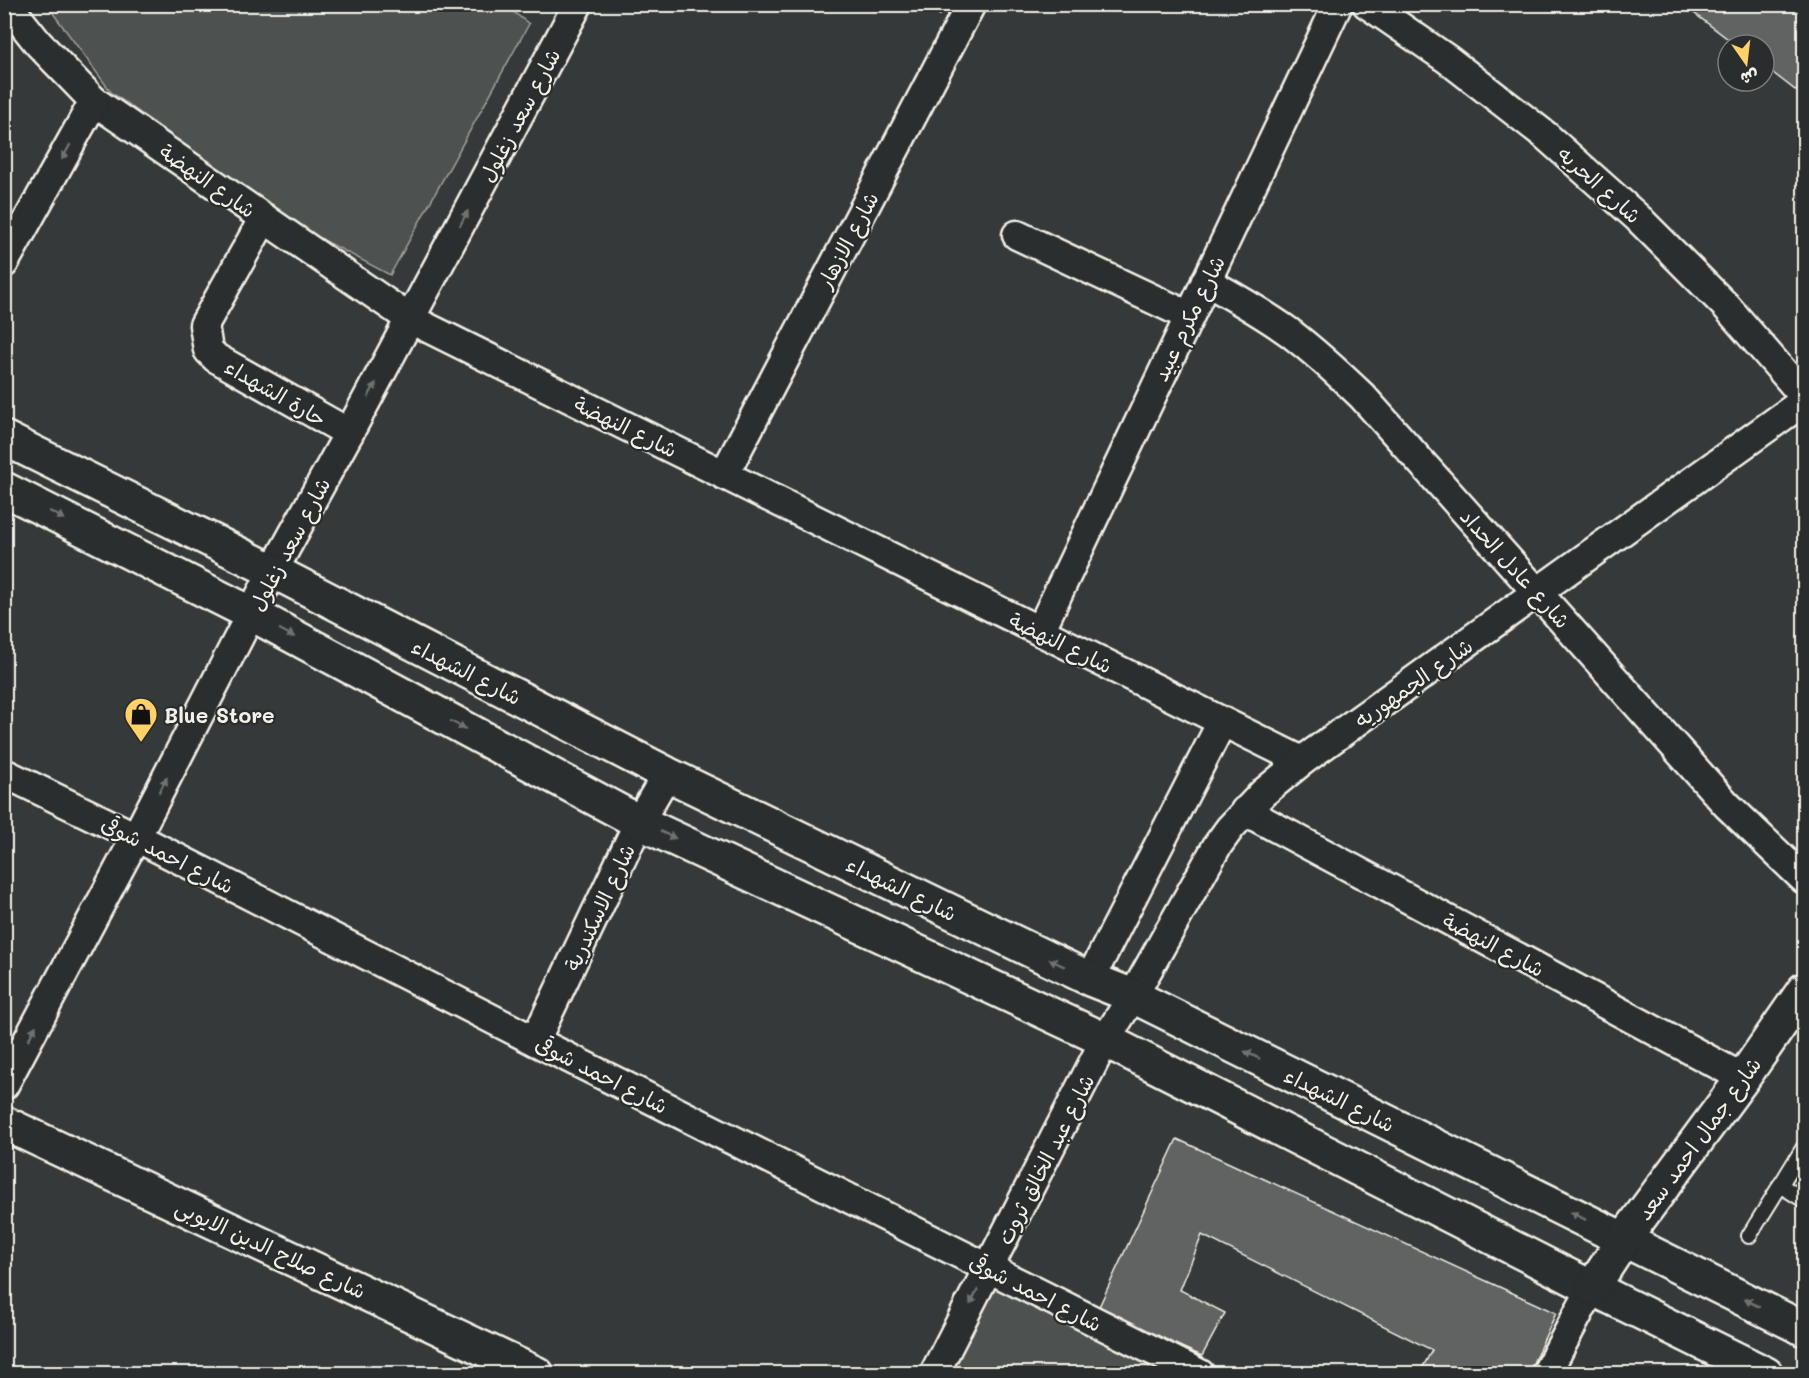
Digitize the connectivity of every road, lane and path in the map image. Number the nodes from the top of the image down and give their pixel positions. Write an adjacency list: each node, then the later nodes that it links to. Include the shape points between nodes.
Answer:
1 (7, 4): 6 (street, شارع النهضة)
2 (971, 4): 17 (street, شارع الازهار)
3 (1338, 4): 10 (street, شارع مكرم عبيد)
4 (1367, 4): 13 (street, شارع الحريه, via 1447,59 1545,135 1638,218 1726,306)
5 (577, 5): 12 (street, شارع سعد زغلول, one-way to 5)
6 (94, 101): 7 (street, شارع النهضة); 9 (street, one-way to 9)
7 (264, 218): 12 (street, شارع النهضة); 15 (street, حارة الشهداء, via 204,325 208,350)
8 (1017, 235): 11 (street)
9 (4, 263)
10 (1206, 281): 11 (street, شارع مكرم عبيد); 20 (street, شارع عادل الحداد, via 1289,332 1327,363 1362,396)
11 (1189, 316): 22 (street, شارع مكرم عبيد)
12 (410, 319): 15 (street, شارع سعد زغلول, one-way to 12); 17 (street, شارع النهضة)
13 (1804, 396)
14 (1804, 401): 20 (street, شارع الجمهوريه)
15 (349, 433): 19 (street, شارع سعد زغلول)
16 (4, 438): 19 (street, شارع الشهداء)
17 (724, 475): 22 (street, شارع النهضة)
18 (4, 489): 21 (street, one-way to 21)
19 (273, 571): 21 (street, شارع سعد زغلول); 26 (street, شارع الشهداء)
20 (1538, 593): 24 (street, شارع الجمهوريه); 30 (street, شارع عادل الحداد, via 1727,805)
21 (252, 614): 28 (street, one-way to 28); 29 (street, شارع سعد زغلول, one-way to 21)
22 (1040, 631): 23 (street, شارع النهضة)
23 (1222, 722): 24 (street, شارع النهضة); 31 (street)
24 (1302, 761): 27 (street, شارع الجمهوريه)
25 (4, 773): 29 (street, شارع احمد شوقى)
26 (667, 774): 28 (street, شارع الاسكندرية); 31 (street, شارع الشهداء, one-way to 26)
27 (1245, 811): 33 (street, شارع الجمهوريه, via 1217,846); 36 (street, شارع النهضة)
28 (639, 822): 34 (street, one-way to 34); 35 (street, شارع الاسكندرية)
29 (136, 837): 35 (street, شارع احمد شوقى); 37 (street, شارع سعد زغلول, one-way to 29)
30 (1804, 879)
31 (1090, 979): 33 (street, شارع الشهداء)
32 (1804, 990): 36 (street, شارع جمال احمد سعد)
33 (1133, 996): 34 (street, شارع الجمهوريه); 43 (street, شارع الشهداء, one-way to 33)
34 (1106, 1040): 44 (street, شارع عبد الخالق ثروت); 45 (street)
35 (535, 1041): 44 (street, شارع احمد شوقى)
36 (1743, 1078): 43 (street, شارع جمال احمد سعد)
37 (4, 1085)
38 (4, 1123): 47 (street, شارع صلاح الدين الايوبى)
39 (1804, 1147): 40 (lane)
40 (1780, 1185): 41 (lane); 42 (lane)
41 (1804, 1200)
42 (1749, 1236)
43 (1624, 1239): 45 (street, شارع جمال احمد سعد); 46 (street, شارع الشهداء, one-way to 43)
44 (989, 1268): 48 (street, شارع عبد الخالق ثروت, one-way to 48); 49 (street, شارع احمد شوقى)
45 (1592, 1288): 50 (street); 51 (street)
46 (1804, 1329)
47 (537, 1374)
48 (934, 1374)
49 (1200, 1374)
50 (1546, 1374)
51 (1767, 1374)

